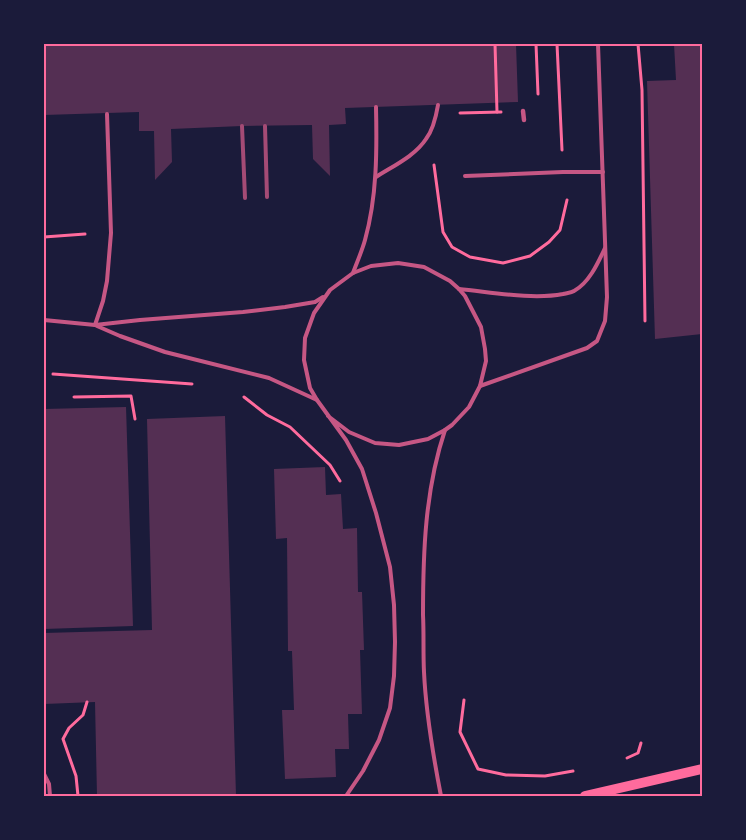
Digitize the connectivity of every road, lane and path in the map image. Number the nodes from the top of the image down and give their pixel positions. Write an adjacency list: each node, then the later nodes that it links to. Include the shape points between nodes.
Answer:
1 (496, 44): 8 (path)
2 (557, 44): 11 (path)
3 (598, 44): 12 (lane)
4 (638, 44): 24 (path, via 642,90)
5 (438, 106): 14 (lane, via 427,139)
6 (376, 107): 14 (lane)
7 (523, 111): 10 (street)
8 (497, 112)
9 (107, 114): 25 (lane, via 111,233 107,281)
10 (524, 120)
11 (562, 155)
12 (603, 172): 13 (lane); 18 (lane)
13 (464, 176)
14 (376, 178): 20 (lane, via 365,241)
15 (567, 200): 19 (path, via 560,230)
16 (85, 234): 17 (path)
17 (44, 237)
18 (606, 246): 21 (lane, via 583,285 573,292 535,296); 28 (lane, via 605,321 597,341 586,348)
19 (530, 256)
20 (353, 273): 21 (lane, via 371,266 398,263 424,267 450,281); 22 (lane)
21 (459, 290): 28 (lane, via 466,296 481,327 486,349)
22 (326, 295): 25 (lane, via 315,302 285,307); 31 (lane, via 314,313 306,338 304,360 310,388)
23 (44, 320): 25 (lane)
24 (645, 321)
25 (95, 326): 31 (lane, via 165,352 269,378)
26 (53, 374): 27 (path)
27 (196, 385)
28 (480, 386): 34 (lane, via 469,407)
29 (241, 396): 35 (path, via 290,428 330,465)
30 (74, 397): 33 (path, via 131,396)
31 (317, 400): 32 (lane)
32 (328, 416): 34 (lane, via 349,432 375,443 399,445 428,439); 45 (lane, via 362,470 388,558 394,604 394,676 390,708 375,748)
33 (134, 419)
34 (446, 430): 46 (lane, via 428,505 423,583 424,672 430,736)
35 (340, 482)
36 (464, 700): 41 (path, via 460,732 478,769 506,775 545,776)
37 (87, 702): 44 (path, via 83,715 63,739 76,776)
38 (641, 743): 39 (path, via 638,753)
39 (621, 761)
40 (702, 769): 47 (main road)
41 (574, 771)
42 (44, 774): 43 (lane)
43 (50, 796)
44 (78, 796)
45 (346, 796)
46 (441, 796)
47 (585, 796)

